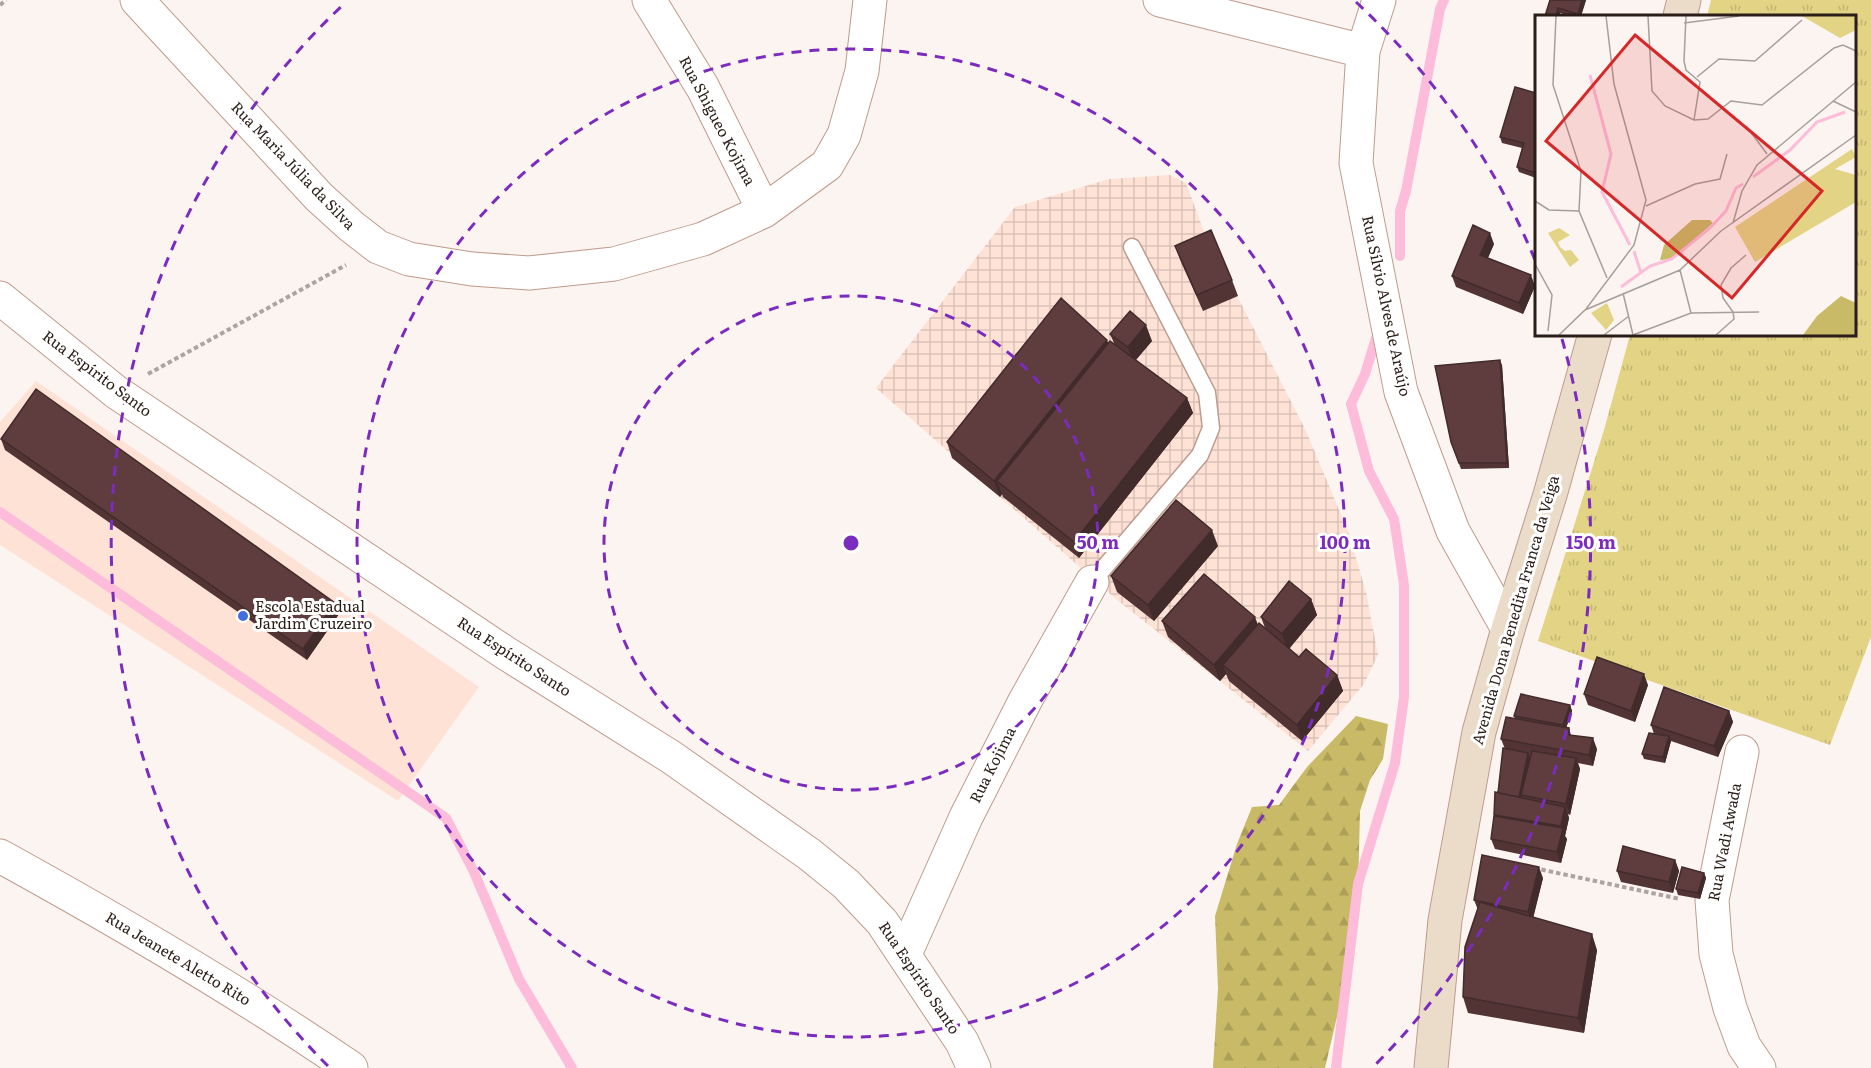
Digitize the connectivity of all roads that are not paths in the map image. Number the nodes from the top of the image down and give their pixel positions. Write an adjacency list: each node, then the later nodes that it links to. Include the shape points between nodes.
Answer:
1 (137, 0): 9 (street, Rua Maria Júlia da Silva, via 311,188 378,248 409,259 529,273 614,264 703,239)
2 (649, 0): 9 (street, Rua Shigueo Kojima, via 703,88)
3 (870, 0): 9 (street, Rua Maria Júlia da Silva, via 862,71 844,135 826,165)
4 (1160, 0): 8 (street)
5 (1378, 0): 8 (street, Rua Sílvio Alves de Araújo)
6 (1684, 0): 7 (main road)
7 (1680, 15)
8 (1363, 51): 14 (street, Rua Sílvio Alves de Araújo, via 1356,163 1401,392 1453,531)
9 (764, 211)
10 (1132, 247): 13 (lane, via 1207,393 1211,428 1200,455)
11 (0, 298): 17 (street, Rua Espírito Santo, via 116,392 771,826 846,884 882,922)
12 (1594, 336): 14 (main road, Avenida Dona Benedita Franca da Veiga)
13 (1092, 582): 17 (street, Rua Kojima, via 1024,701)
14 (1508, 629): 20 (main road, Avenida Dona Benedita Franca da Veiga, via 1479,732 1449,897)
15 (1742, 752): 21 (street, Rua Wadi Awada, via 1712,906 1716,954 1730,1008 1744,1046)
16 (0, 856): 18 (street, Rua Jeanete Aletto Rito, via 284,1022)
17 (905, 954): 19 (street, Rua Espírito Santo, via 962,1042)
18 (351, 1068)
19 (974, 1068)
20 (1431, 1068)
21 (1759, 1068)

